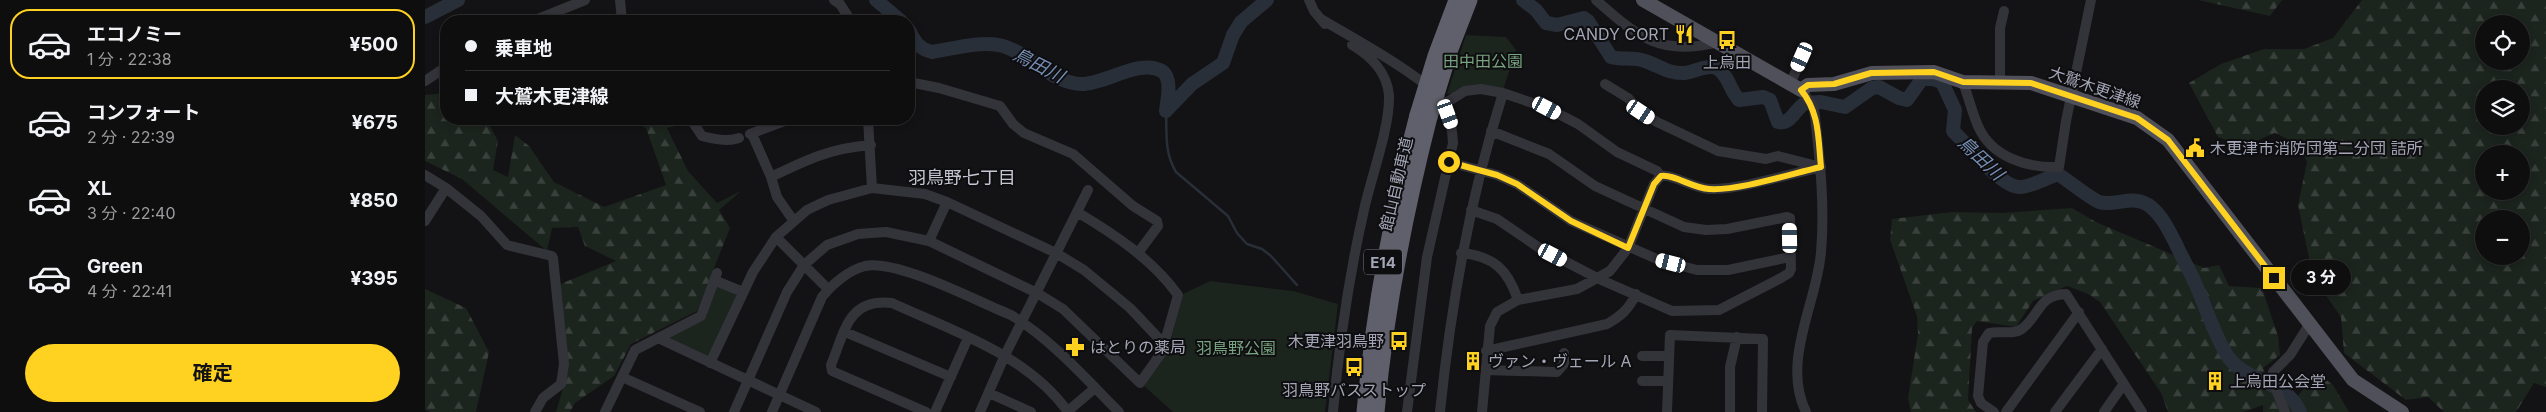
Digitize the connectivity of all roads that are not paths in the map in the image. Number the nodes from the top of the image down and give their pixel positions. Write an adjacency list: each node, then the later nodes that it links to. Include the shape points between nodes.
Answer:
1 (585, 0): 11 (street)
2 (620, 0): 12 (street)
3 (834, 0): 13 (street)
4 (1309, 0): 14 (street)
5 (1456, 0): 27 (highway, 館山自動車道 / E14, bridge, via 1435,56)
6 (1470, 0): 27 (highway, 館山自動車道 / E14, bridge)
7 (1596, 0): 15 (street, via 1628,28 1652,42 1682,46)
8 (1643, 0): 15 (main road)
9 (2091, 0): 25 (street)
10 (2004, 11): 20 (street, via 2000,28)
11 (548, 15)
12 (621, 15)
13 (847, 15)
14 (1321, 19): 26 (street, via 1419,80); 100 (street, via 1331,31 1363,52 1378,67 1385,77 1389,95 1348,293)
15 (1719, 42): 23 (main road)
16 (1802, 57): 23 (street)
17 (440, 70): 18 (street)
18 (425, 81)
19 (1963, 82): 20 (main road, 大鷲木更津線); 23 (main road, 大鷲木更津線, via 1934,72 1871,73 1834,84); 25 (street, via 1979,128 1999,151 2026,164 2048,167 2059,167)
20 (2000, 82): 25 (main road, 大鷲木更津線, via 2031,83)
21 (915, 83): 53 (street, via 1000,106 1024,133 1073,154 1133,206 1157,221 1158,226)
22 (1605, 84): 35 (street, via 1657,122 1718,151 1766,159 1778,156)
23 (1796, 86): 35 (street, via 1813,106)
24 (1503, 93): 26 (street, via 1481,89 1465,91); 31 (street); 38 (street, via 1547,108 1578,124 1617,152)
25 (2073, 96): 65 (main road, 大鷲木更津線, via 2137,118 2168,140)
26 (1445, 104): 34 (street, via 1453,143)
27 (1424, 116): 101 (highway, 館山自動車道 / E14, via 1390,226 1378,292); 102 (highway, 館山自動車道 / E14, via 1391,291)
28 (695, 125): 32 (street, via 702,136 724,141)
29 (773, 125): 39 (street, via 751,134)
30 (869, 125): 33 (street)
31 (1491, 131): 36 (street); 45 (street, via 1549,154 1595,186)
32 (739, 138)
33 (871, 145): 39 (street, via 819,154); 41 (street)
34 (1449, 162): 36 (street); 103 (street, via 1427,257)
35 (1821, 167): 38 (street, via 1711,189); 109 (street, via 1821,254 1797,374)
36 (1481, 170): 44 (street); 51 (street, via 1517,184 1571,221)
37 (425, 175): 40 (street)
38 (1661, 176): 45 (street)
39 (771, 177): 47 (street, via 777,198)
40 (446, 188): 48 (street); 88 (street, via 481,216 507,245 553,258 564,364 561,384 543,398)
41 (872, 188): 43 (street, via 918,193); 47 (street, via 828,200)
42 (1088, 190): 46 (street)
43 (947, 202): 50 (street); 52 (street)
44 (1471, 210): 54 (street); 57 (street, via 1497,219 1538,247)
45 (1643, 210): 51 (street); 55 (street, via 1684,227 1706,230 1787,217 1790,218)
46 (1077, 212): 52 (street); 53 (street, via 1110,231)
47 (793, 220): 49 (street)
48 (425, 221)
49 (776, 237): 56 (street); 59 (street, via 761,257)
50 (929, 242): 56 (street, via 886,232 859,234 827,246); 60 (street)
51 (1628, 248): 55 (street, via 1697,270 1728,270); 57 (street, via 1611,271)
52 (1056, 253): 60 (street); 70 (street, via 1084,270 1130,308)
53 (1138, 253): 70 (street, via 1178,295)
54 (1461, 253): 62 (street, via 1476,254 1490,260 1512,282); 104 (street, via 1446,347)
55 (1791, 257): 61 (street, via 1789,273 1719,310 1672,311)
56 (804, 265): 58 (street); 81 (street, via 787,292)
57 (1599, 279): 61 (street); 62 (street, via 1577,289)
58 (828, 289): 64 (street, via 864,266 888,266); 87 (street)
59 (743, 292): 68 (street, via 717,277 701,316); 77 (street)
60 (1037, 293): 64 (street); 70 (street, via 1063,309 1140,383)
61 (1636, 294): 72 (street, via 1625,312 1607,324)
62 (1518, 300): 72 (street, via 1497,312 1489,326)
63 (2079, 312): 71 (street); 110 (street, via 2070,296 2061,294 2042,302 2024,328 2016,332 1989,333 1983,342 1979,396 1981,403); 111 (street)
64 (1023, 323): 74 (street); 85 (street, via 1051,344)
65 (2309, 325): 115 (street, via 2290,355 2273,372 2274,386); 116 (main road, 大鷲木更津線, via 2353,380)
66 (845, 332): 69 (street, via 856,310 877,301 892,303); 80 (street); 94 (street, via 831,365 832,370)
67 (1737, 336): 76 (street, via 1670,335); 107 (street, via 1731,367); 108 (street, via 1763,339)
68 (658, 338): 77 (street); 79 (street, via 635,350)
69 (968, 338): 74 (street); 80 (street)
70 (1165, 345)
71 (2101, 349): 84 (street); 112 (street)
72 (1486, 351): 78 (street)
73 (1564, 353): 78 (street, via 1564,364 1557,372)
74 (1005, 355): 86 (street); 98 (street, via 1039,380)
75 (1642, 356): 76 (street)
76 (1669, 356): 83 (street)
77 (710, 363): 81 (street)
78 (1485, 370): 105 (street)
79 (621, 377): 89 (street); 90 (street)
80 (951, 377): 95 (street)
81 (748, 381): 87 (street); 91 (street)
82 (1642, 381): 83 (street)
83 (1668, 381): 106 (street)
84 (2123, 385): 113 (street); 114 (street)
85 (1095, 388): 98 (street); 99 (street)
86 (989, 393): 96 (street); 97 (street)
87 (779, 396): 92 (street); 93 (street)
88 (535, 412)
89 (605, 412)
90 (700, 412)
91 (734, 412)
92 (772, 412)
93 (816, 412)
94 (926, 412)
95 (935, 412)
96 (981, 412)
97 (1031, 412)
98 (1068, 412)
99 (1119, 412)
100 (1333, 412)
101 (1364, 412)
102 (1377, 412)
103 (1407, 412)
104 (1440, 412)
105 (1481, 412)
106 (1667, 412)
107 (1730, 412)
108 (1762, 412)
109 (1806, 412)
110 (1994, 412)
111 (2005, 412)
112 (2055, 412)
113 (2104, 412)
114 (2141, 412)
115 (2285, 412)
116 (2402, 412)

